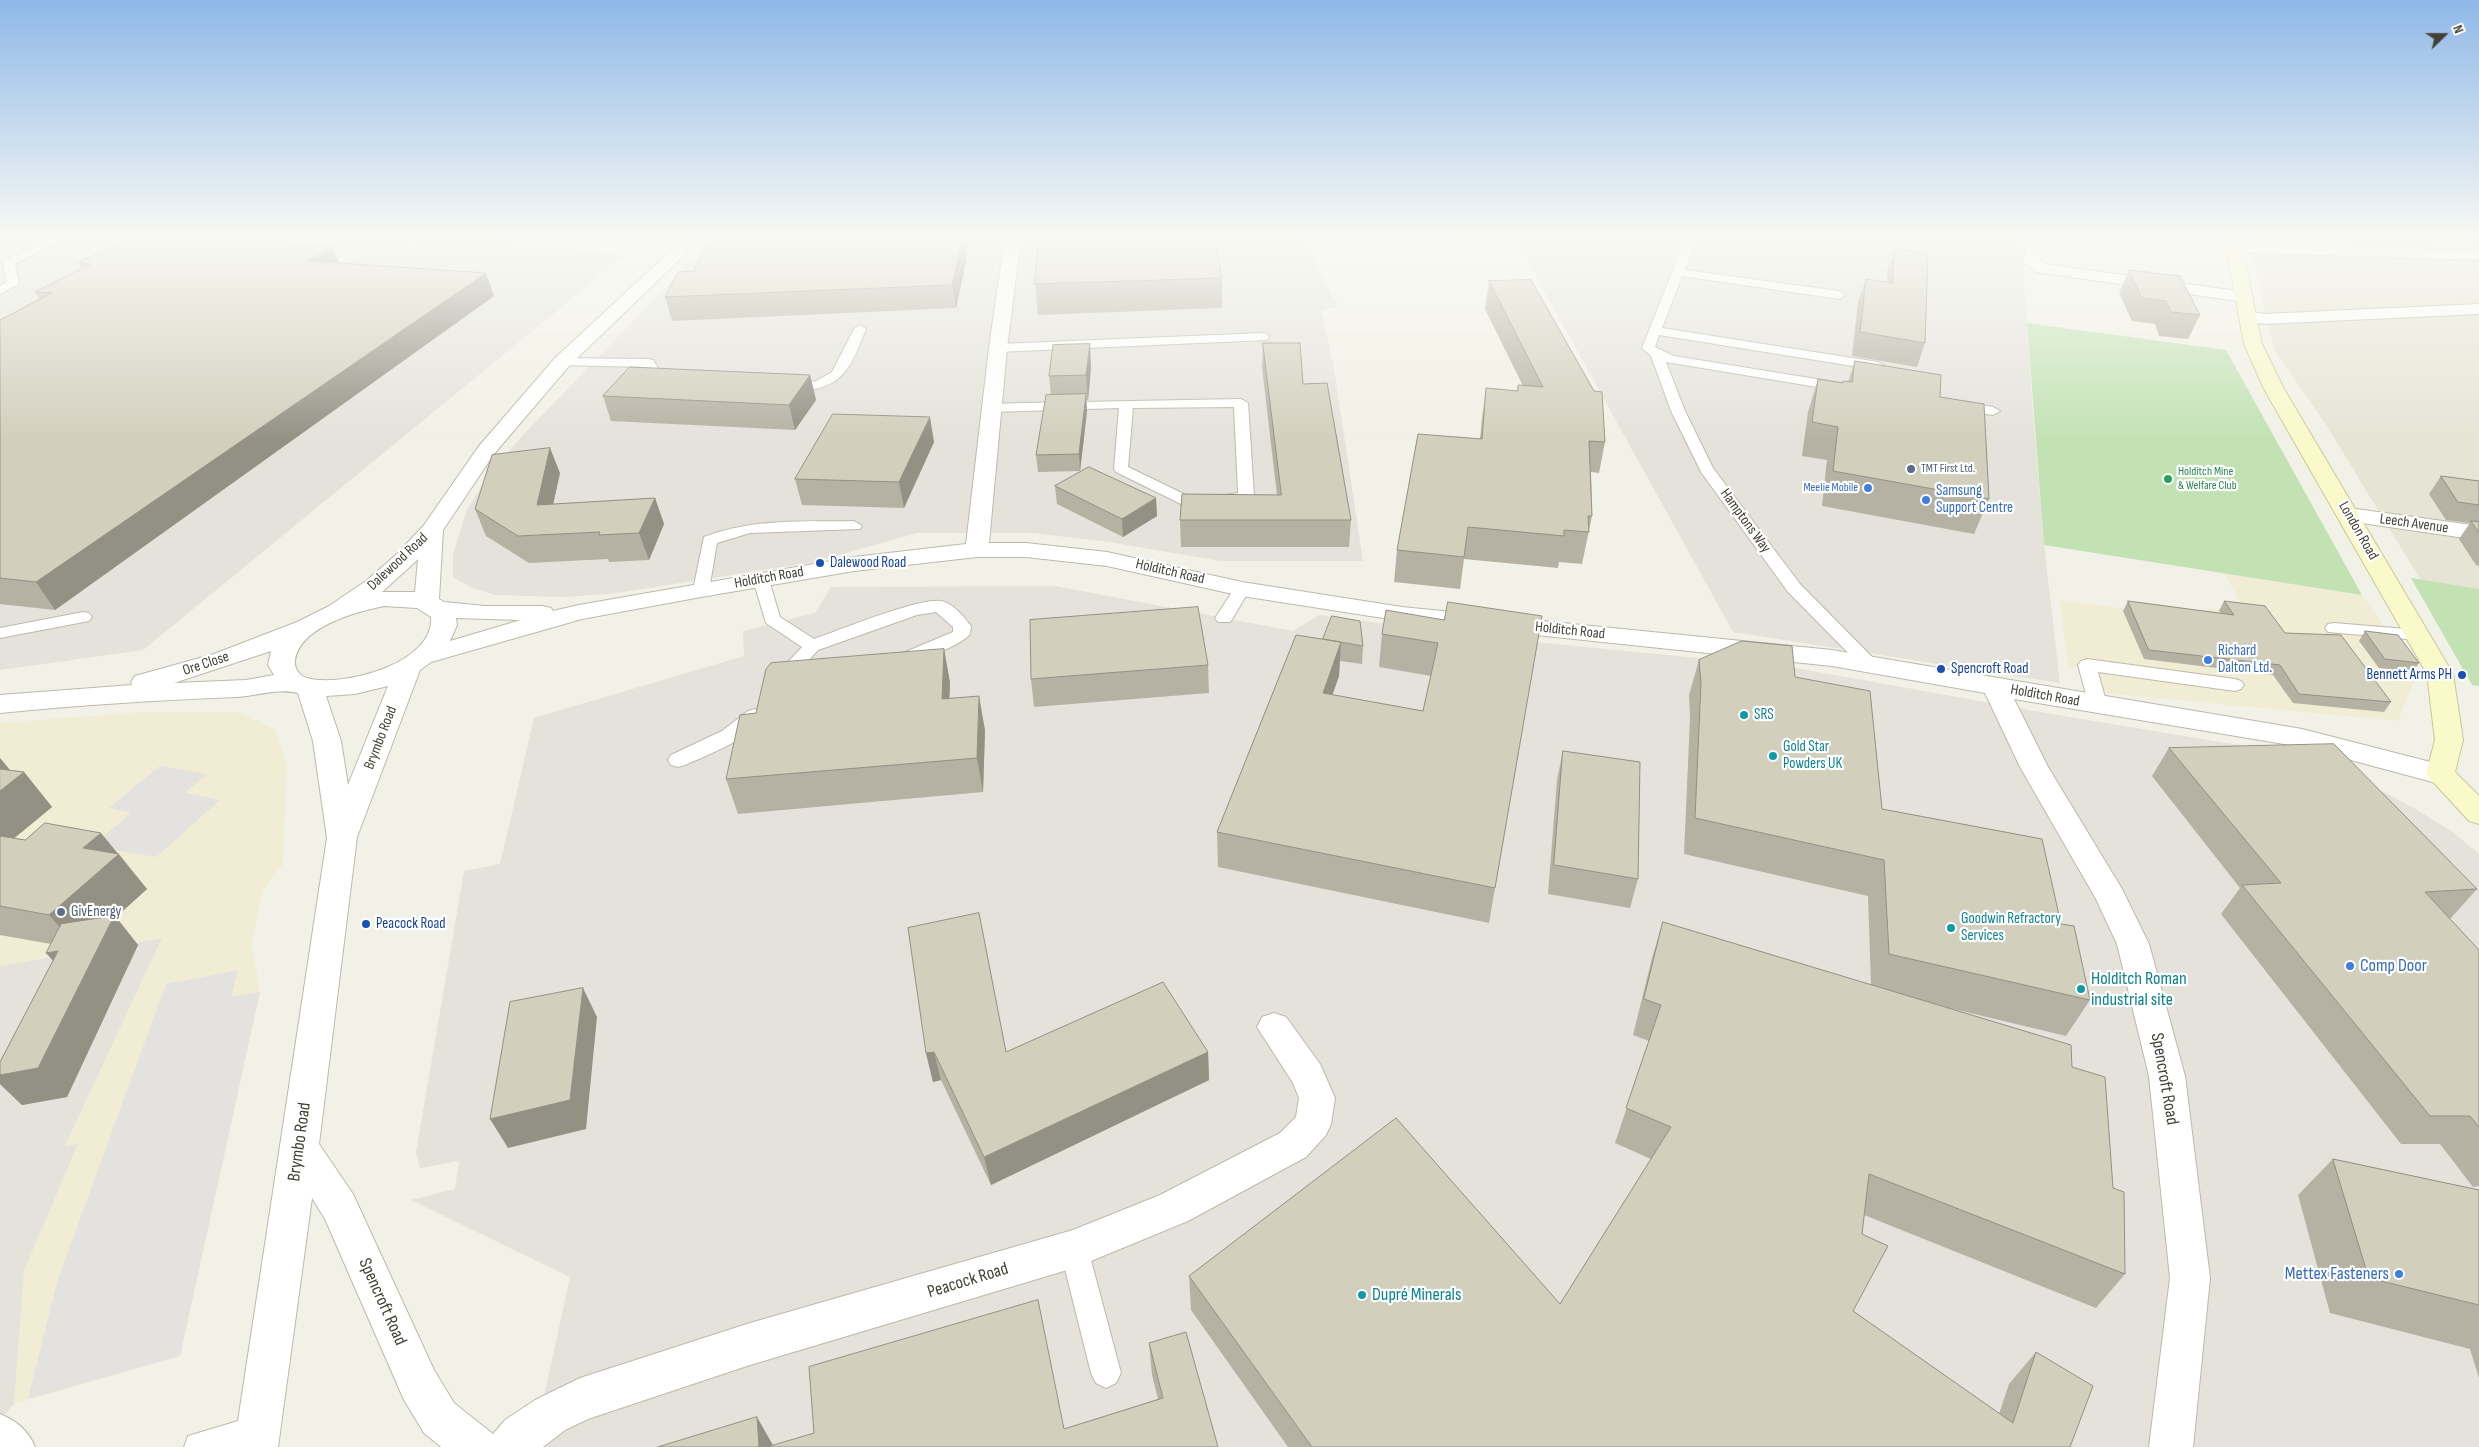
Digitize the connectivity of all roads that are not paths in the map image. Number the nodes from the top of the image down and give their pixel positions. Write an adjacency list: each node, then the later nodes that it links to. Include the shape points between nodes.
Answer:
1 (624, 305): 12 (street, Dalewood Road)
2 (1004, 305): 10 (street)
3 (1665, 305): 8 (lane)
4 (2233, 305): 5 (street)
5 (2246, 307): 6 (street, via 2264,319); 21 (main road, London Road, via 2253,344 2274,390)
6 (2479, 309)
7 (860, 329): 15 (lane, via 835,377 825,384 810,387)
8 (1655, 331): 11 (lane, Hamptons Way, via 1648,348); 13 (lane)
9 (1263, 337): 10 (lane)
10 (998, 348): 19 (street)
11 (1657, 354): 16 (lane, via 1671,359); 40 (lane, Hamptons Way, via 1678,411 1706,469 1794,588)
12 (562, 362): 14 (lane, via 648,363 662,382); 23 (street, Dalewood Road, via 486,450)
13 (1892, 368)
14 (678, 384)
15 (777, 388)
16 (1857, 389)
17 (1944, 404): 20 (lane)
18 (1126, 405): 18 (lane, via 1241,403 1246,496 1225,500 1183,500 1122,469); 19 (lane)
19 (992, 408): 25 (street)
20 (1993, 411)
21 (2349, 515): 24 (street, Leech Avenue); 36 (main road, London Road)
22 (854, 526): 28 (lane, via 750,528 710,540)
23 (432, 530): 29 (street, Dalewood Road); 31 (street, Dalewood Road, via 375,586)
24 (2479, 534)
25 (977, 550): 26 (street, Holditch Road, via 854,564); 27 (street, Holditch Road, via 1026,550 1108,559)
26 (761, 580): 28 (street, Holditch Road); 37 (lane, via 772,619)
27 (1242, 589): 33 (lane); 40 (street, Holditch Road, via 1402,614)
28 (701, 590): 30 (street, Holditch Road)
29 (432, 606): 30 (street, Holditch Road, via 524,614); 31 (street, Holditch Road, via 408,599 384,599); 38 (street, Dalewood Road, via 443,616 445,627 437,644)
30 (579, 612): 38 (street, Holditch Road)
31 (329, 615): 41 (street, Brymbo Road, via 300,633 284,651 281,665); 44 (street, Ore Close, via 270,643 177,674)
32 (83, 617): 35 (lane)
33 (1224, 618)
34 (2334, 628): 36 (lane)
35 (0, 632)
36 (2418, 635): 48 (main road, London Road, via 2440,674 2449,740)
37 (812, 646): 39 (lane, via 928,606 939,606 962,626 961,634 952,640); 47 (lane, via 742,728 716,744)
38 (416, 661): 41 (street, Ore Close, via 376,681 352,686 336,688); 50 (street, Brymbo Road)
39 (891, 664)
40 (1869, 664): 43 (street, Holditch Road)
41 (300, 684): 44 (street, Ore Close); 50 (street, Brymbo Road, via 328,741)
42 (2235, 686): 46 (lane, via 2087,665)
43 (1995, 687): 46 (street, Holditch Road); 61 (street, Spencroft Road, via 2034,767 2111,897 2133,944 2167,1076 2190,1278)
44 (89, 695): 45 (street, Ore Close)
45 (0, 704)
46 (2098, 706): 48 (street, Holditch Road, via 2302,738)
47 (678, 760)
48 (2440, 774): 49 (main road)
49 (2479, 814)
50 (342, 837): 52 (street, Brymbo Road)
51 (1274, 1027): 53 (street, Peacock Road, via 1307,1075 1317,1098 1313,1124 1293,1144 1240,1174 1174,1208)
52 (300, 1147): 56 (street, Brymbo Road); 59 (street, Spencroft Road, via 339,1206 419,1386 439,1418)
53 (1074, 1249): 54 (lane); 60 (street, Peacock Road, via 750,1344 580,1400 550,1415)
54 (1106, 1373)
55 (0, 1429): 57 (lane)
56 (257, 1439): 58 (lane)
57 (20, 1447)
58 (199, 1447)
59 (476, 1447)
60 (510, 1447)
61 (2171, 1447)

